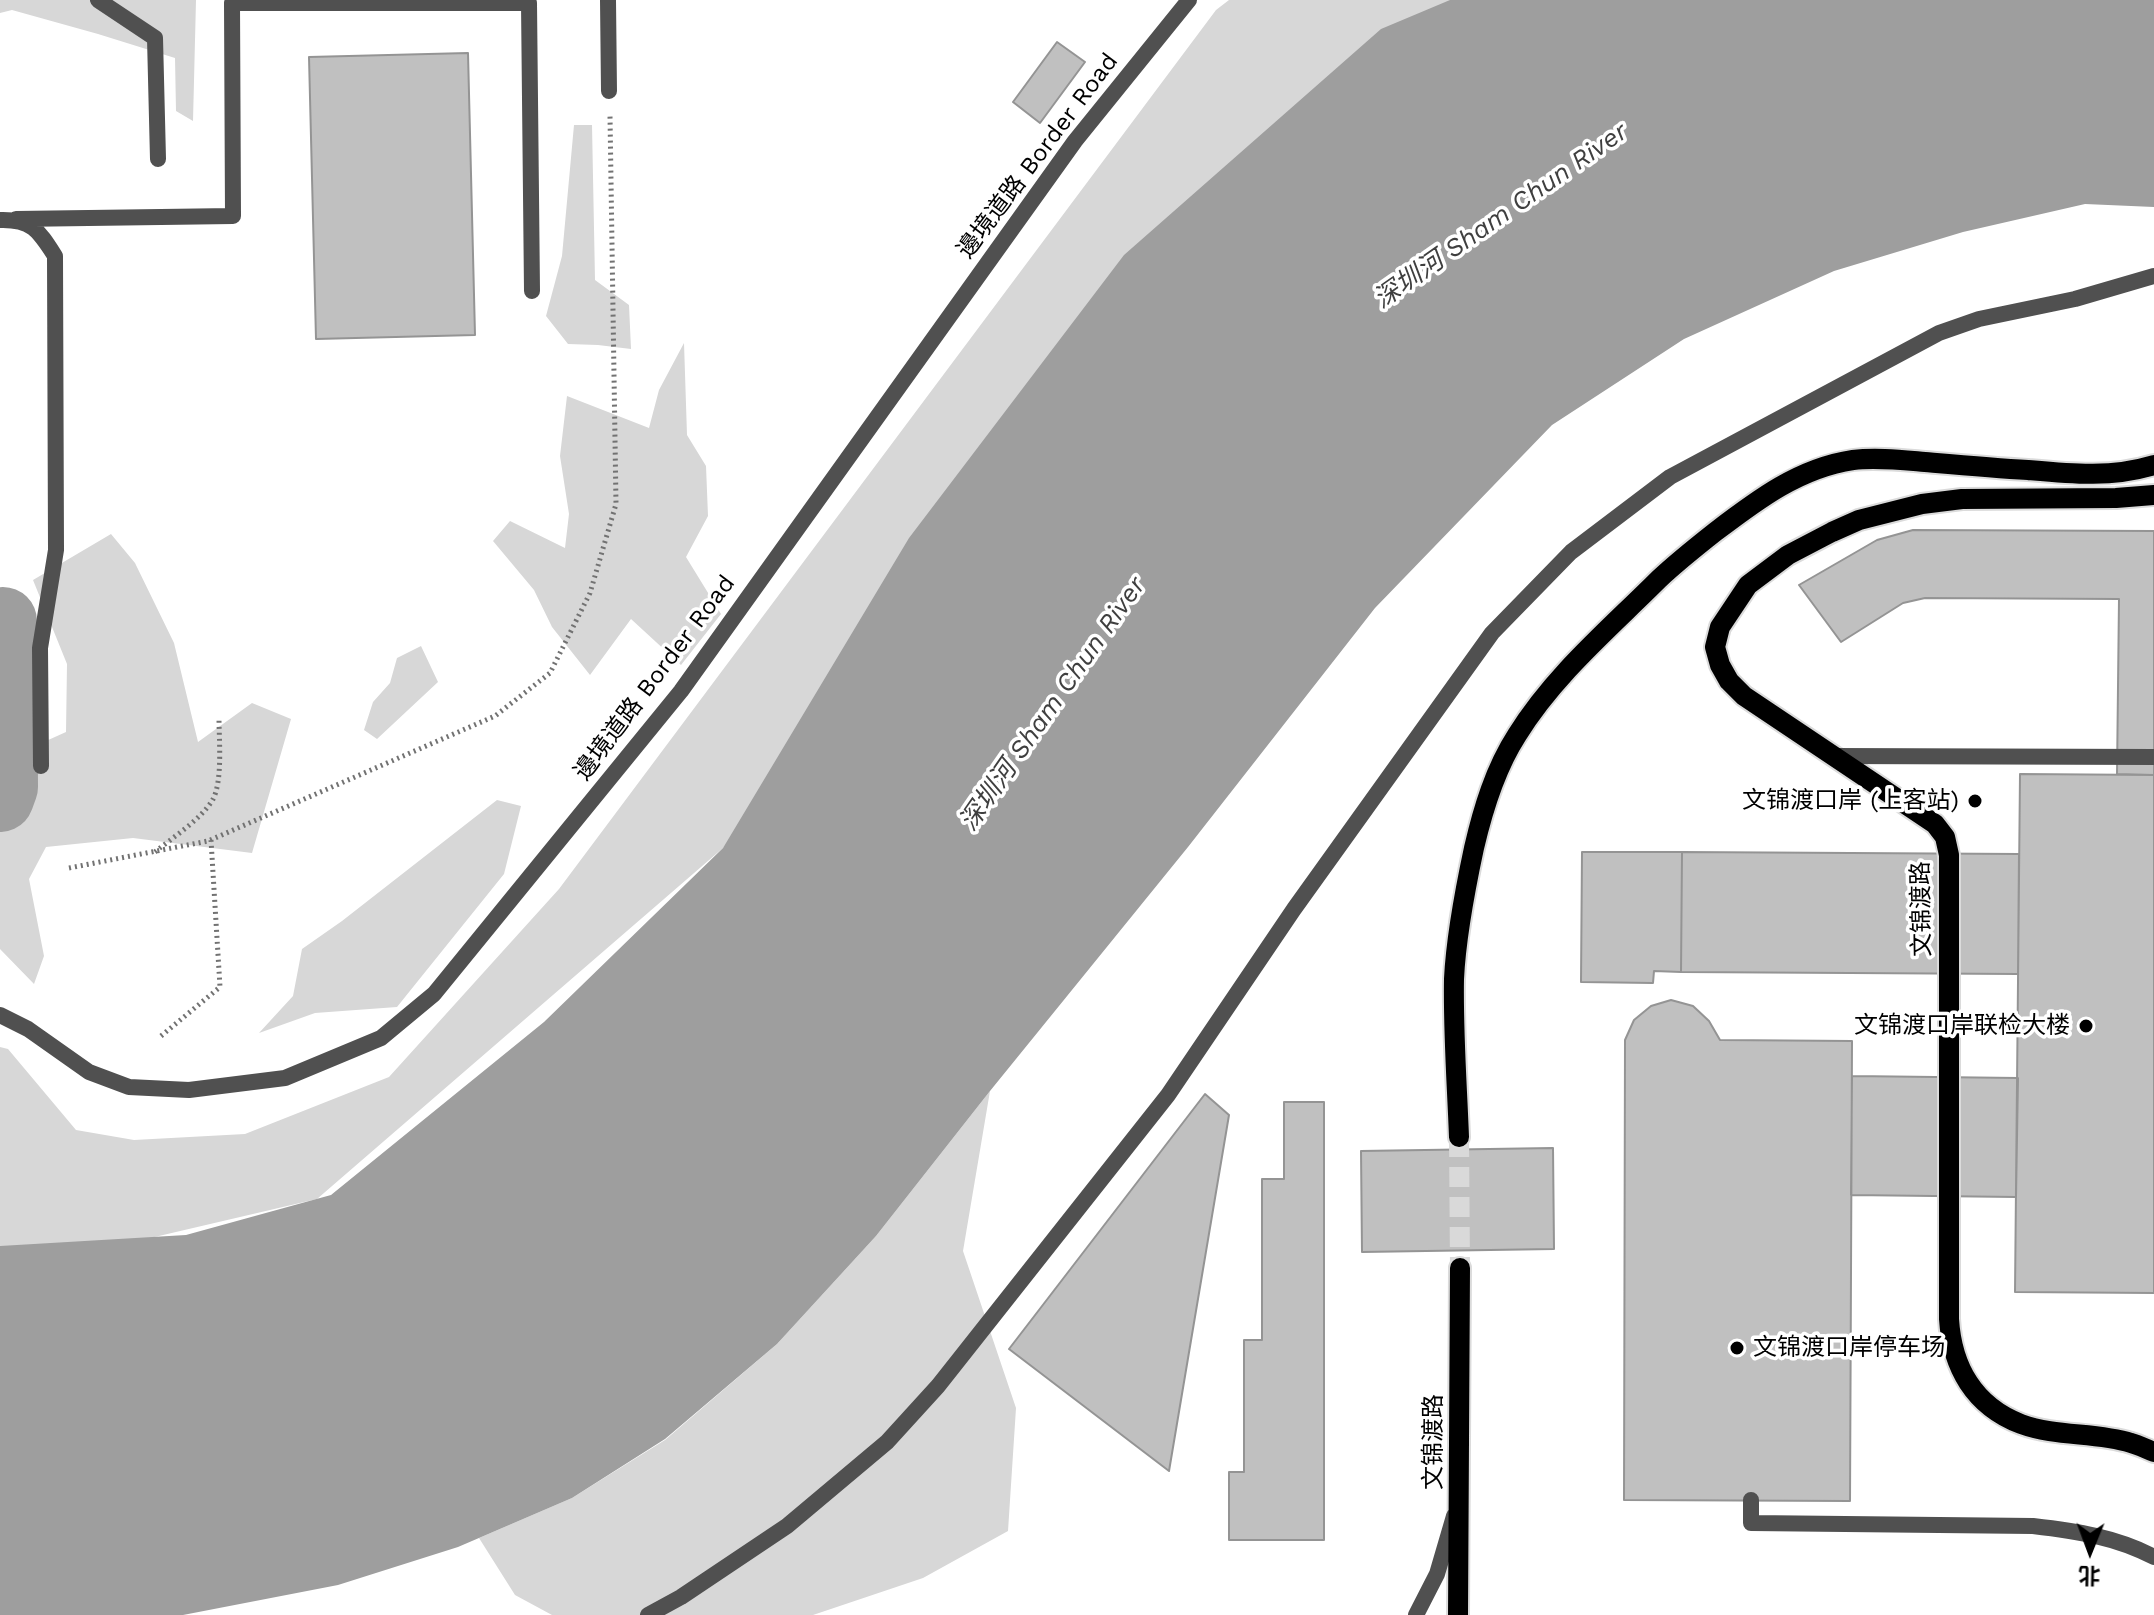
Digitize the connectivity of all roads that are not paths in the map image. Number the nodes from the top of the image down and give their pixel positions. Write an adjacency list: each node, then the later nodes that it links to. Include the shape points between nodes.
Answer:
1 (98, 0): 7 (lane, via 155,38)
2 (608, 0): 6 (lane)
3 (1189, 0): 16 (lane, 邊境道路 Border Road, via 1075,141 681,691 434,994 381,1038 285,1078 189,1090 129,1087 89,1072)
4 (268, 1): 5 (lane); 8 (lane, via 232,3 233,216)
5 (314, 1): 10 (lane, via 529,3)
6 (609, 91)
7 (158, 159)
8 (8, 220): 15 (lane, via 37,228 55,256 56,550 40,648)
9 (2154, 276): 23 (lane, via 1939,333 1670,477 1571,552 1492,633 1168,1095 938,1386 887,1442 787,1526)
10 (532, 291)
11 (2154, 465): 17 (main road, via 2084,475 1890,460 1825,466 1776,489 1676,562 1540,702 1515,737 1491,787 1468,874 1454,976)
12 (2154, 495): 13 (main road, 文锦渡路, via 1922,504 1832,532 1788,555 1748,585 1720,627 1715,647 1720,665 1744,696)
13 (1834, 756): 14 (lane); 19 (main road, 文锦渡路, via 1935,824 1949,855 1949,1319 1955,1360 1980,1398 2021,1424)
14 (2154, 757)
15 (41, 766)
16 (0, 1015)
17 (1459, 1137)
18 (1460, 1268): 20 (main road, 文锦渡路)
19 (2154, 1452)
20 (1459, 1496): 24 (lane, via 1437,1574); 25 (main road, 文锦渡路)
21 (1751, 1500): 22 (lane, via 1751,1523 2033,1526 2104,1538)
22 (2154, 1557)
23 (648, 1615)
24 (1416, 1615)
25 (1458, 1615)

